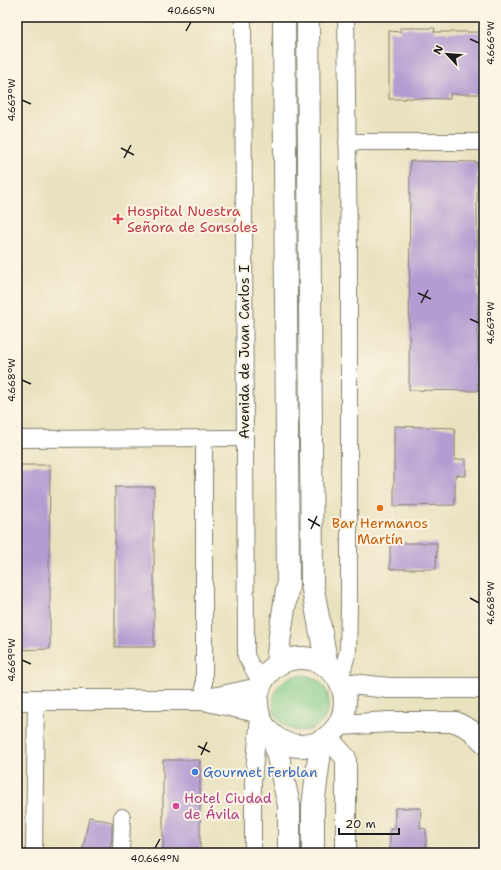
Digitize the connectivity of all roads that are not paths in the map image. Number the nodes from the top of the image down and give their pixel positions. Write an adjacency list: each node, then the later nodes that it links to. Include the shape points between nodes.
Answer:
1 (243, 17): 8 (street, Avenida de Juan Carlos I)
2 (284, 17): 10 (highway, via 288,584)
3 (308, 17): 11 (highway, via 312,584)
4 (346, 17): 5 (street)
5 (347, 142): 6 (street); 11 (street, via 349,606 348,650)
6 (484, 142)
7 (204, 438): 8 (street); 9 (street); 15 (street)
8 (245, 438): 12 (street, Avenida de Juan Carlos I, via 246,656)
9 (17, 439)
10 (276, 665): 11 (highway, via 293,658 311,658); 12 (highway)
11 (336, 676): 13 (street, via 389,688); 17 (highway, via 346,704)
12 (260, 686): 15 (street); 16 (highway)
13 (484, 688)
14 (27, 700): 15 (street); 21 (street)
15 (204, 700): 16 (street)
16 (258, 714): 18 (highway); 23 (street, via 253,782)
17 (330, 735): 18 (highway, via 297,748); 19 (street, via 390,722 456,722 471,730); 25 (highway, via 313,806); 26 (street, via 346,758)
18 (274, 739): 24 (highway, via 289,806)
19 (484, 743)
20 (122, 817): 22 (street)
21 (34, 853)
22 (121, 853)
23 (253, 853)
24 (289, 853)
25 (313, 853)
26 (346, 853)

